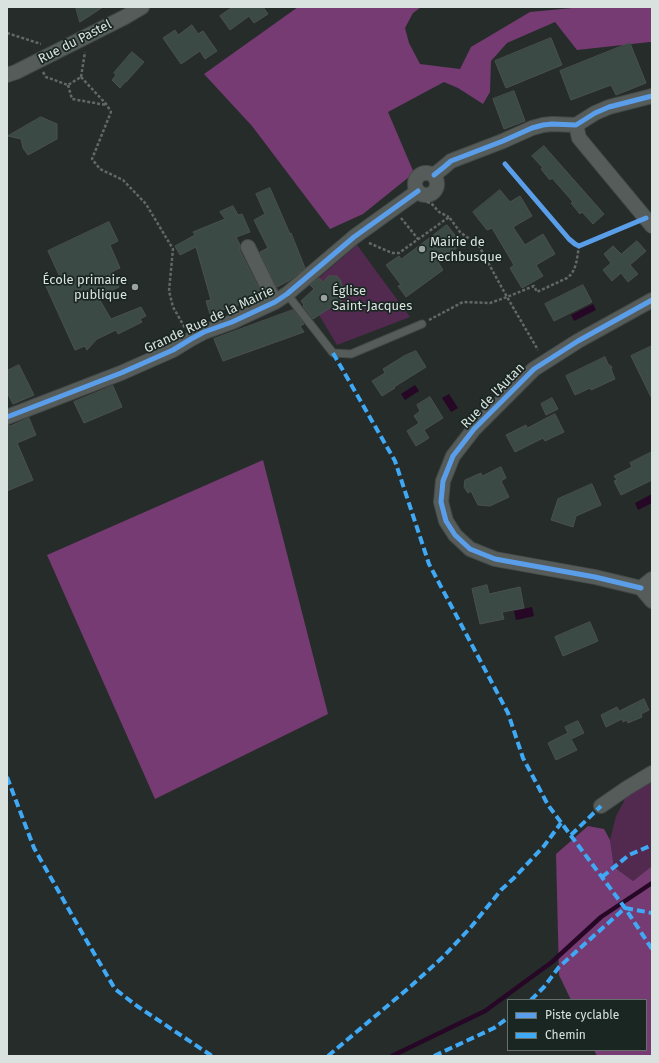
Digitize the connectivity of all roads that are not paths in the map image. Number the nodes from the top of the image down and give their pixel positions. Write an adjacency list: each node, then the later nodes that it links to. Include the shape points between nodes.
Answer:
1 (142, 7): 2 (street, Rue du Pastel)
2 (7, 75)
3 (652, 96): 4 (street, via 609,107)
4 (576, 125): 5 (street, via 579,138); 7 (street, Grande Rue de la Mairie, via 552,124 532,128 451,161 434,175 438,186 434,192 424,195 418,191 354,237)
5 (652, 226)
6 (248, 247): 9 (street)
7 (287, 294): 9 (street, Grande Rue de la Mairie); 10 (lane, via 333,353 351,354)
8 (652, 300): 13 (street, Rue de l'Autan, via 534,369 474,429 453,456 442,480 441,502 446,521 470,549 495,558)
9 (275, 302): 11 (street, Grande Rue de la Mairie, via 204,332 173,350 121,373)
10 (422, 324)
11 (7, 417)
12 (652, 579): 13 (street)
13 (641, 588): 14 (street)
14 (652, 600)
15 (652, 772): 16 (street)
16 (601, 806)

